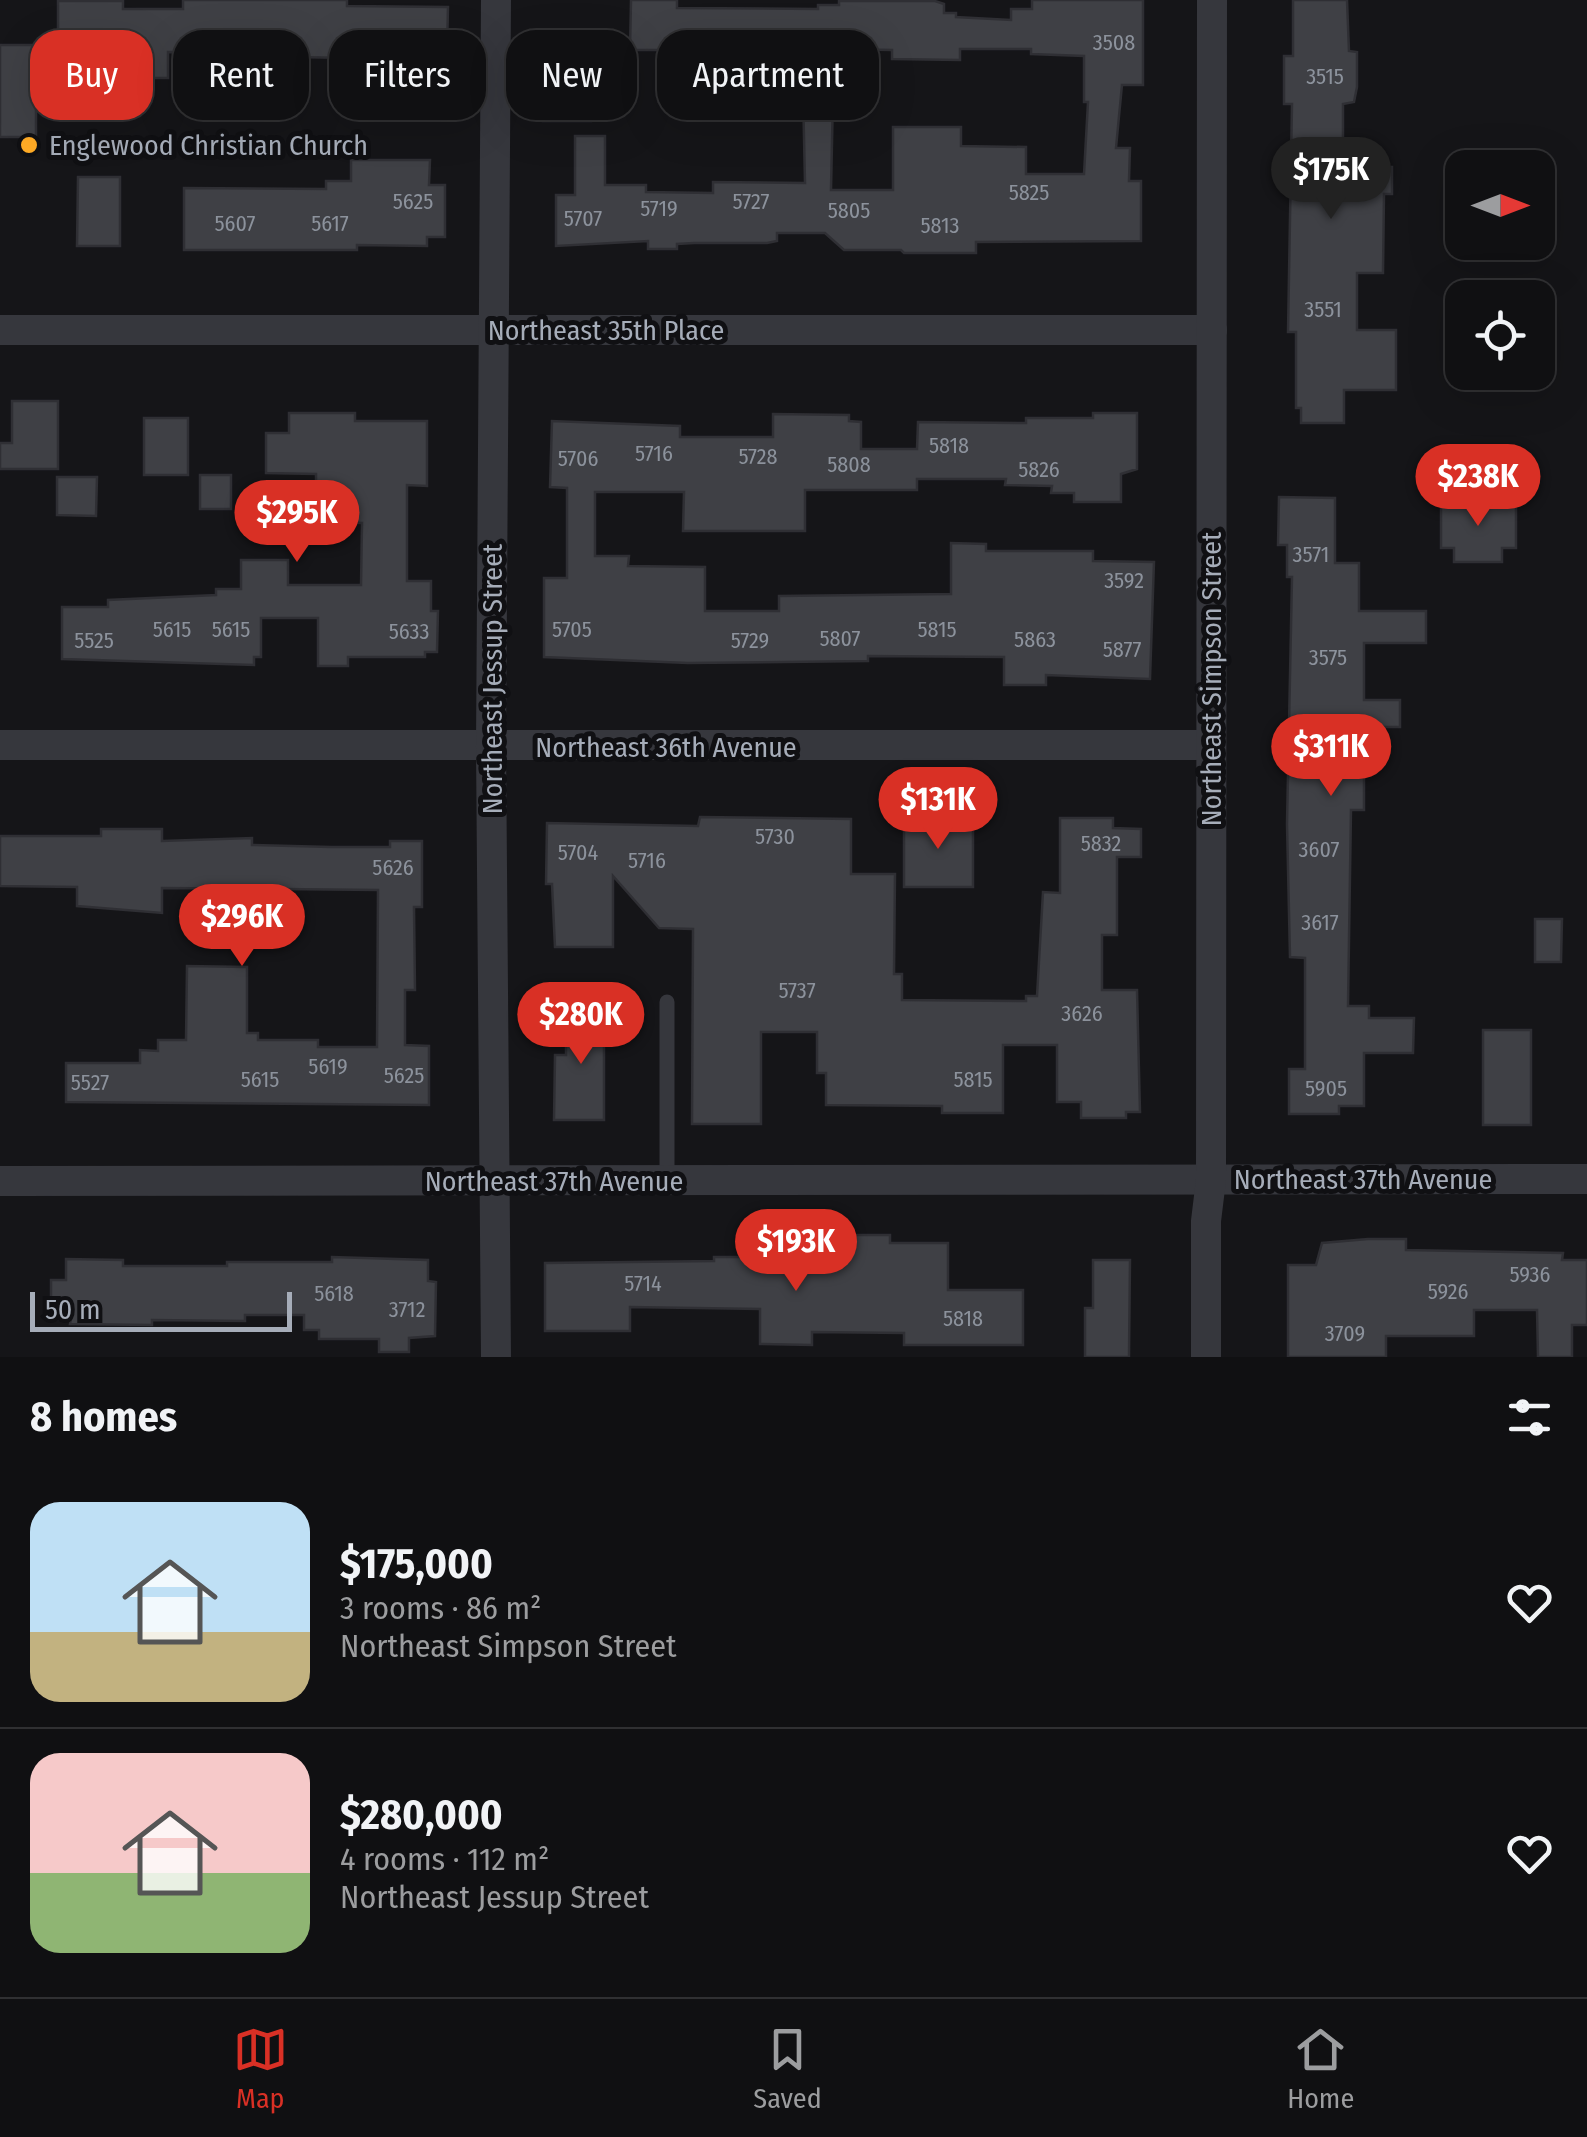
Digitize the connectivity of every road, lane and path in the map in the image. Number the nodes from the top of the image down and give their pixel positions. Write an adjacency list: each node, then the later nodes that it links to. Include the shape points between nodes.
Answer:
1 (496, 0): 4 (street, Northeast Jessup Street)
2 (1212, 0): 5 (street, Northeast Simpson Street)
3 (0, 330): 4 (street, Northeast 35th Place)
4 (494, 330): 5 (street, Northeast 35th Place); 8 (street, Northeast Jessup Street)
5 (1212, 330): 7 (street, Northeast Simpson Street)
6 (0, 745): 8 (street, Northeast 36th Avenue)
7 (1211, 746): 8 (street, Northeast 36th Avenue); 12 (street, Northeast Simpson Street)
8 (491, 747): 14 (street, Northeast Jessup Street)
9 (667, 1002): 11 (lane)
10 (1587, 1179): 12 (street, Northeast 37th Avenue)
11 (667, 1180): 12 (street, Northeast 37th Avenue); 14 (street, Northeast 37th Avenue)
12 (1211, 1180): 16 (street, Northeast Simpson Street)
13 (0, 1181): 14 (street, Northeast 37th Avenue)
14 (494, 1181): 15 (street, Northeast Jessup Street)
15 (496, 1357)
16 (1206, 1357)

